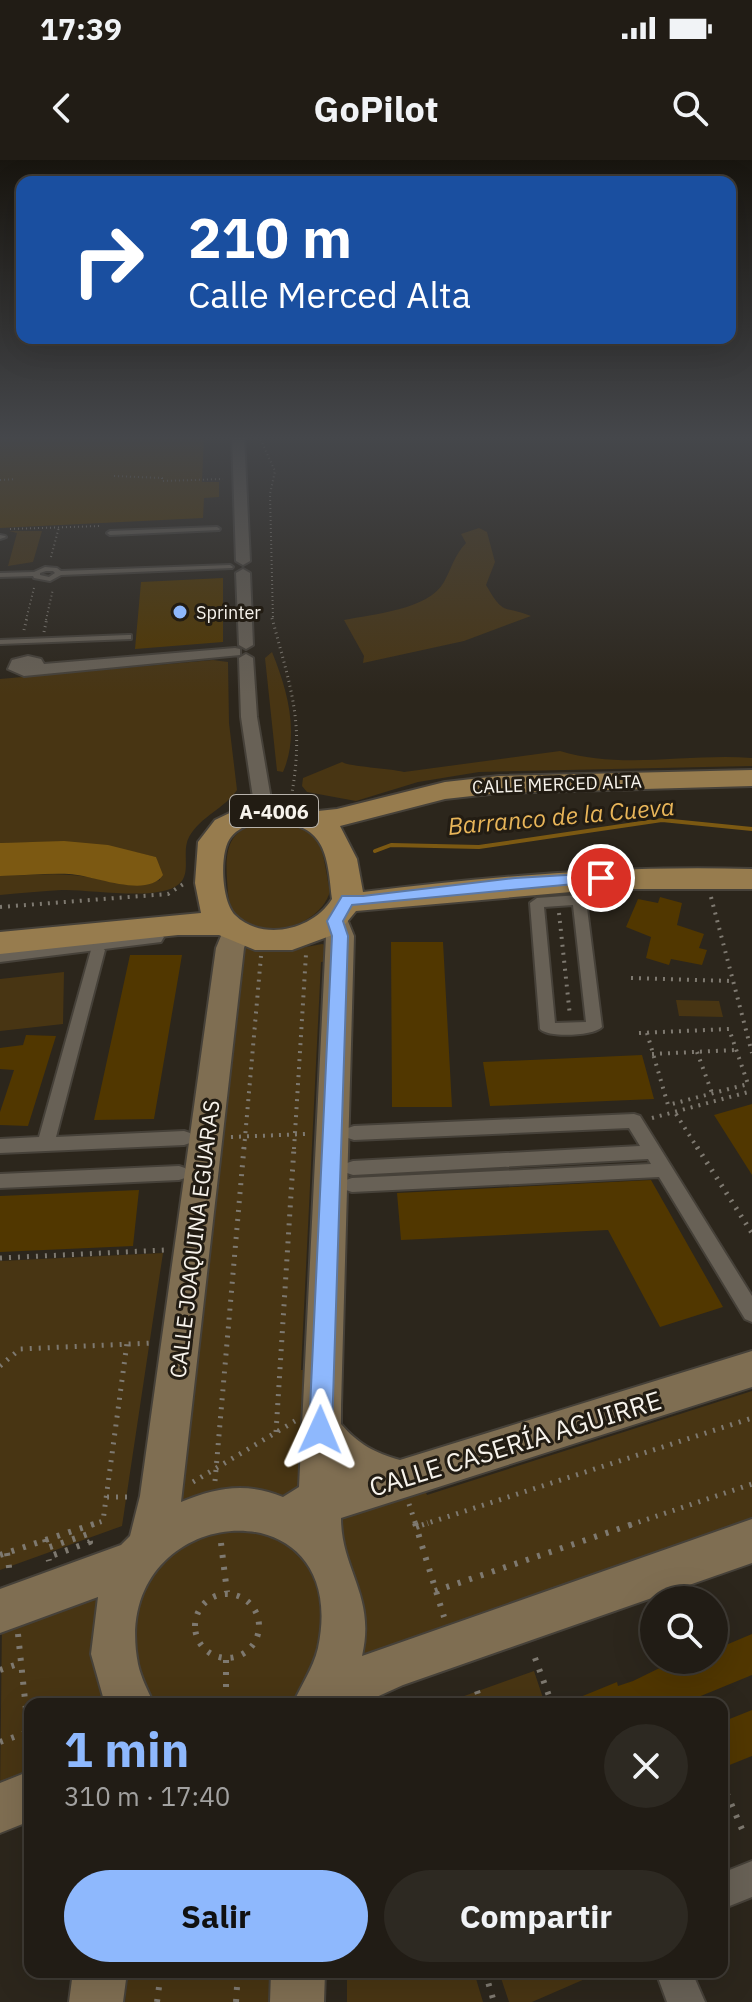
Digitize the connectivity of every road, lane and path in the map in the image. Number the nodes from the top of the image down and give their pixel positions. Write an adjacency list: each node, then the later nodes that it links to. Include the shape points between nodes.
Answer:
1 (239, 522): 8 (street)
2 (270, 522): 19 (path, via 272,617 298,714)
3 (59, 527): 4 (path); 6 (path, via 5,529); 7 (path)
4 (111, 529): 5 (lane)
5 (217, 529)
6 (1, 537)
7 (50, 563)
8 (239, 567): 9 (lane, via 59,573 48,568 36,574); 16 (street)
9 (0, 575)
10 (54, 584): 14 (path)
11 (35, 585): 13 (path)
12 (128, 637): 15 (lane)
13 (22, 638)
14 (43, 638)
15 (0, 642)
16 (242, 652): 17 (street); 20 (street)
17 (0, 671)
18 (752, 778): 21 (main road, CALLE MERCED ALTA / A-4006, via 494,784)
19 (291, 798)
20 (264, 811): 21 (main road, A-4006); 23 (main road, A-4006, via 226,824 215,835)
21 (319, 820): 28 (main road, A-4006, via 338,843)
22 (752, 879): 28 (main road, via 629,876 515,883 363,902)
23 (200, 883): 27 (path, via 168,894); 29 (main road, A-4006); 30 (main road, via 176,909)
24 (752, 889): 28 (street, via 597,887)
25 (710, 895): 37 (path)
26 (557, 902): 26 (street, via 579,900 594,1027 548,1029 537,903); 38 (path)
27 (0, 907)
28 (342, 910): 29 (main road, via 293,939 272,940); 74 (main road)
29 (225, 926): 31 (main road, via 178,924); 35 (street); 88 (main road, CALLE JOAQUINA EGUARAS, via 230,948 161,1496)
30 (0, 929)
31 (0, 943)
32 (98, 950): 59 (street)
33 (261, 954): 56 (path)
34 (306, 954): 54 (path)
35 (0, 955)
36 (631, 978): 37 (path)
37 (733, 981): 43 (path)
38 (570, 1016)
39 (639, 1033): 40 (path)
40 (647, 1033): 41 (path, via 729,1029); 44 (path)
41 (736, 1050): 42 (path); 45 (path, via 748,1084)
42 (697, 1052): 44 (path); 47 (path)
43 (752, 1053)
44 (652, 1054): 49 (path, via 668,1105)
45 (723, 1090): 47 (path); 48 (path)
46 (752, 1091): 48 (path)
47 (712, 1093): 49 (path)
48 (729, 1098): 50 (path)
49 (691, 1099): 50 (path)
50 (696, 1109): 51 (path)
51 (676, 1114): 52 (path); 65 (path)
52 (634, 1121): 53 (street); 61 (street)
53 (354, 1133)
54 (295, 1134): 55 (path); 56 (path); 75 (path)
55 (320, 1134)
56 (244, 1136): 57 (path); 76 (path)
57 (217, 1137)
58 (184, 1138): 59 (street)
59 (46, 1144): 60 (street)
60 (0, 1146)
61 (653, 1152): 62 (street); 62 (street, via 352,1176)
62 (664, 1170): 68 (street)
63 (179, 1173): 64 (street)
64 (0, 1181)
65 (752, 1233)
66 (167, 1250): 67 (path)
67 (0, 1258)
68 (752, 1313)
69 (127, 1343): 70 (path); 71 (path, via 20,1349); 80 (path)
70 (154, 1343)
71 (0, 1366)
72 (752, 1369): 79 (main road, CALLE CASERÍA AGUIRRE)
73 (752, 1418): 83 (path)
74 (309, 1424): 75 (path); 79 (main road, via 343,1459); 82 (main road)
75 (276, 1432): 76 (path)
76 (214, 1469): 78 (path)
77 (752, 1484): 90 (path)
78 (187, 1486)
79 (403, 1486): 82 (main road, CALLE CASERÍA AGUIRRE); 83 (path)
80 (107, 1497): 81 (path); 85 (path, via 103,1521)
81 (132, 1497)
82 (305, 1521): 88 (main road, via 229,1506 177,1524); 102 (main road, via 334,1572 344,1619 334,1674)
83 (416, 1527): 90 (path)
84 (220, 1538): 91 (path)
85 (45, 1539): 87 (path); 89 (path, via 47,1548 88,1534 90,1542 48,1557)
86 (752, 1541): 103 (main road, via 396,1664)
87 (4, 1554): 92 (path)
88 (142, 1555): 92 (main road); 100 (main road, CALLE JOAQUINA EGUARAS, via 118,1605 113,1633 116,1672)
89 (49, 1561)
90 (435, 1591): 93 (path)
91 (227, 1592): 95 (path, via 207,1601 196,1634 206,1653); 95 (path, via 252,1603 258,1623 245,1652)
92 (9, 1606): 96 (path)
93 (444, 1620)
94 (535, 1658): 105 (path)
95 (226, 1660): 101 (path)
96 (21, 1663): 97 (path); 99 (path)
97 (0, 1670)
98 (477, 1691): 104 (path)
99 (25, 1698)
100 (125, 1698)
101 (226, 1698)
102 (321, 1698)
103 (325, 1698)
104 (479, 1698)
105 (550, 1698)
106 (24, 1733): 107 (path)
107 (0, 1742)
108 (728, 1796): 111 (path)
109 (24, 1798): 110 (main road)
110 (0, 1808)
111 (744, 1834)
112 (752, 1879): 113 (street)
113 (728, 1889)
114 (99, 1978): 120 (main road)
115 (160, 1978): 121 (path)
116 (238, 1978): 122 (path)
117 (298, 1978): 123 (main road)
118 (487, 1978): 124 (path)
119 (676, 1978): 125 (street)
120 (96, 2002)
121 (157, 2002)
122 (236, 2002)
123 (297, 2002)
124 (494, 2002)
125 (686, 2002)

